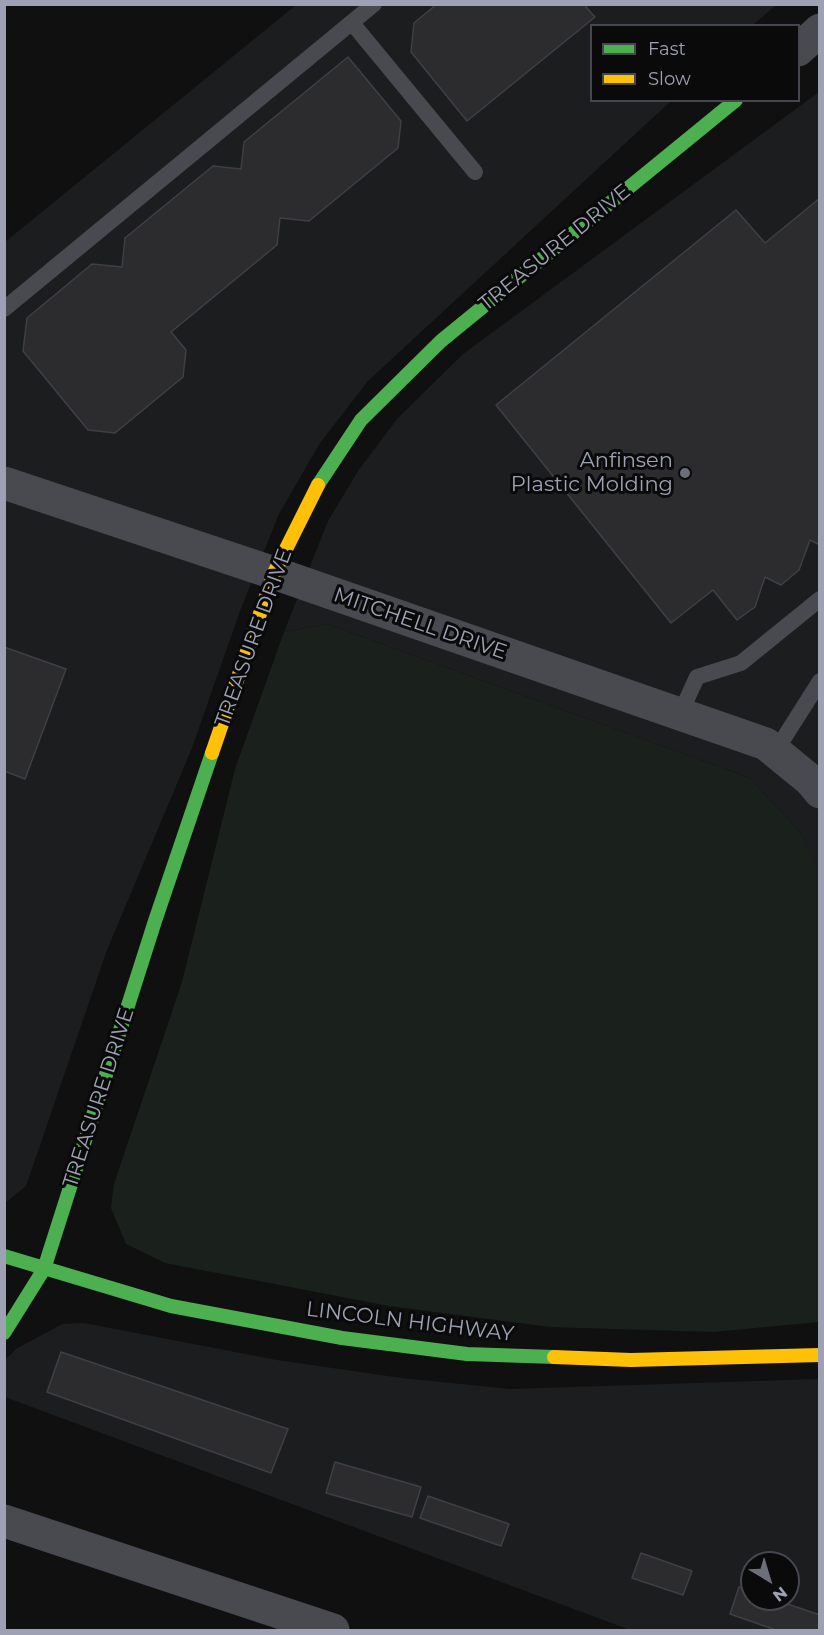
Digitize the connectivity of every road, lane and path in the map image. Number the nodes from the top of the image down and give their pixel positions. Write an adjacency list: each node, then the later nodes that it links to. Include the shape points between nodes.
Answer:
1 (374, 4): 2 (lane)
2 (352, 23): 6 (lane); 7 (lane)
3 (819, 30): 4 (street)
4 (800, 48)
5 (734, 102): 9 (street, TREASURE DRIVE, via 441,341 361,420 315,489)
6 (475, 172)
7 (4, 309)
8 (4, 483): 9 (street, MITCHELL DRIVE)
9 (274, 573): 12 (street, MITCHELL DRIVE); 16 (street, TREASURE DRIVE, via 155,921)
10 (819, 599): 12 (lane, via 741,663 697,677)
11 (819, 681): 13 (lane)
12 (680, 714): 13 (street, MITCHELL DRIVE, via 766,744)
13 (775, 752): 14 (street, MITCHELL DRIVE)
14 (819, 792)
15 (4, 1256): 16 (street, LINCOLN HIGHWAY)
16 (44, 1269): 17 (street, TREASURE DRIVE); 18 (street, LINCOLN HIGHWAY, via 171,1306 342,1338 467,1354 631,1360)
17 (4, 1333)
18 (819, 1354)
19 (4, 1521): 20 (street)
20 (333, 1630)

